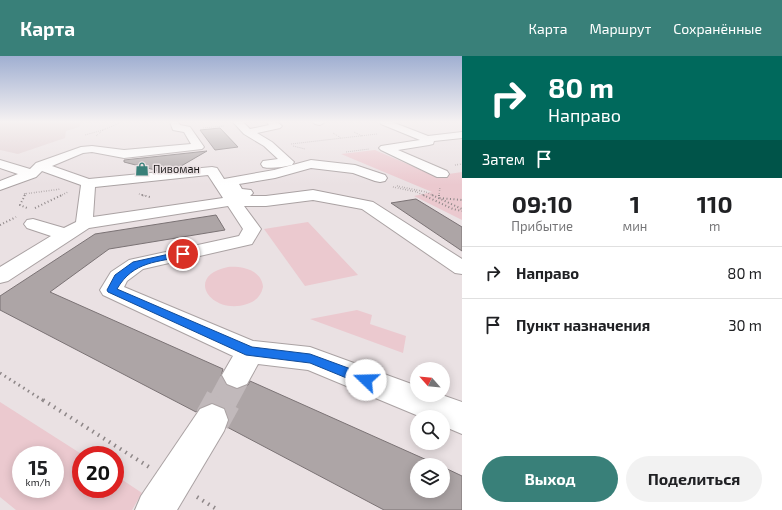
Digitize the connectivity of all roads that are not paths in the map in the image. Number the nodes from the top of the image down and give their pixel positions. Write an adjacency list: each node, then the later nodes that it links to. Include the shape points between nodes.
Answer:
1 (196, 143): 7 (lane, via 198,147 124,154 82,150)
2 (267, 143): 5 (lane, via 288,162)
3 (420, 143): 9 (lane, via 385,148)
4 (0, 164): 7 (lane)
5 (243, 167)
6 (227, 169): 8 (lane)
7 (35, 171): 10 (lane); 11 (lane)
8 (212, 171): 11 (lane); 14 (lane)
9 (442, 174)
10 (1, 184)
11 (83, 185): 16 (lane)
12 (285, 188): 14 (lane)
13 (383, 190): 14 (lane, via 313,194 266,201); 14 (lane, via 356,169 310,164 274,174 230,181); 18 (lane)
14 (235, 197): 16 (lane); 20 (lane, via 252,229 245,240 136,264 119,278 111,290)
15 (29, 215): 17 (lane)
16 (84, 224): 17 (lane)
17 (66, 235): 19 (lane)
18 (462, 268)
19 (0, 276)
20 (250, 352): 21 (lane); 22 (lane, via 310,359)
21 (237, 375)
22 (462, 418)
23 (212, 420): 24 (lane)
24 (164, 496)

